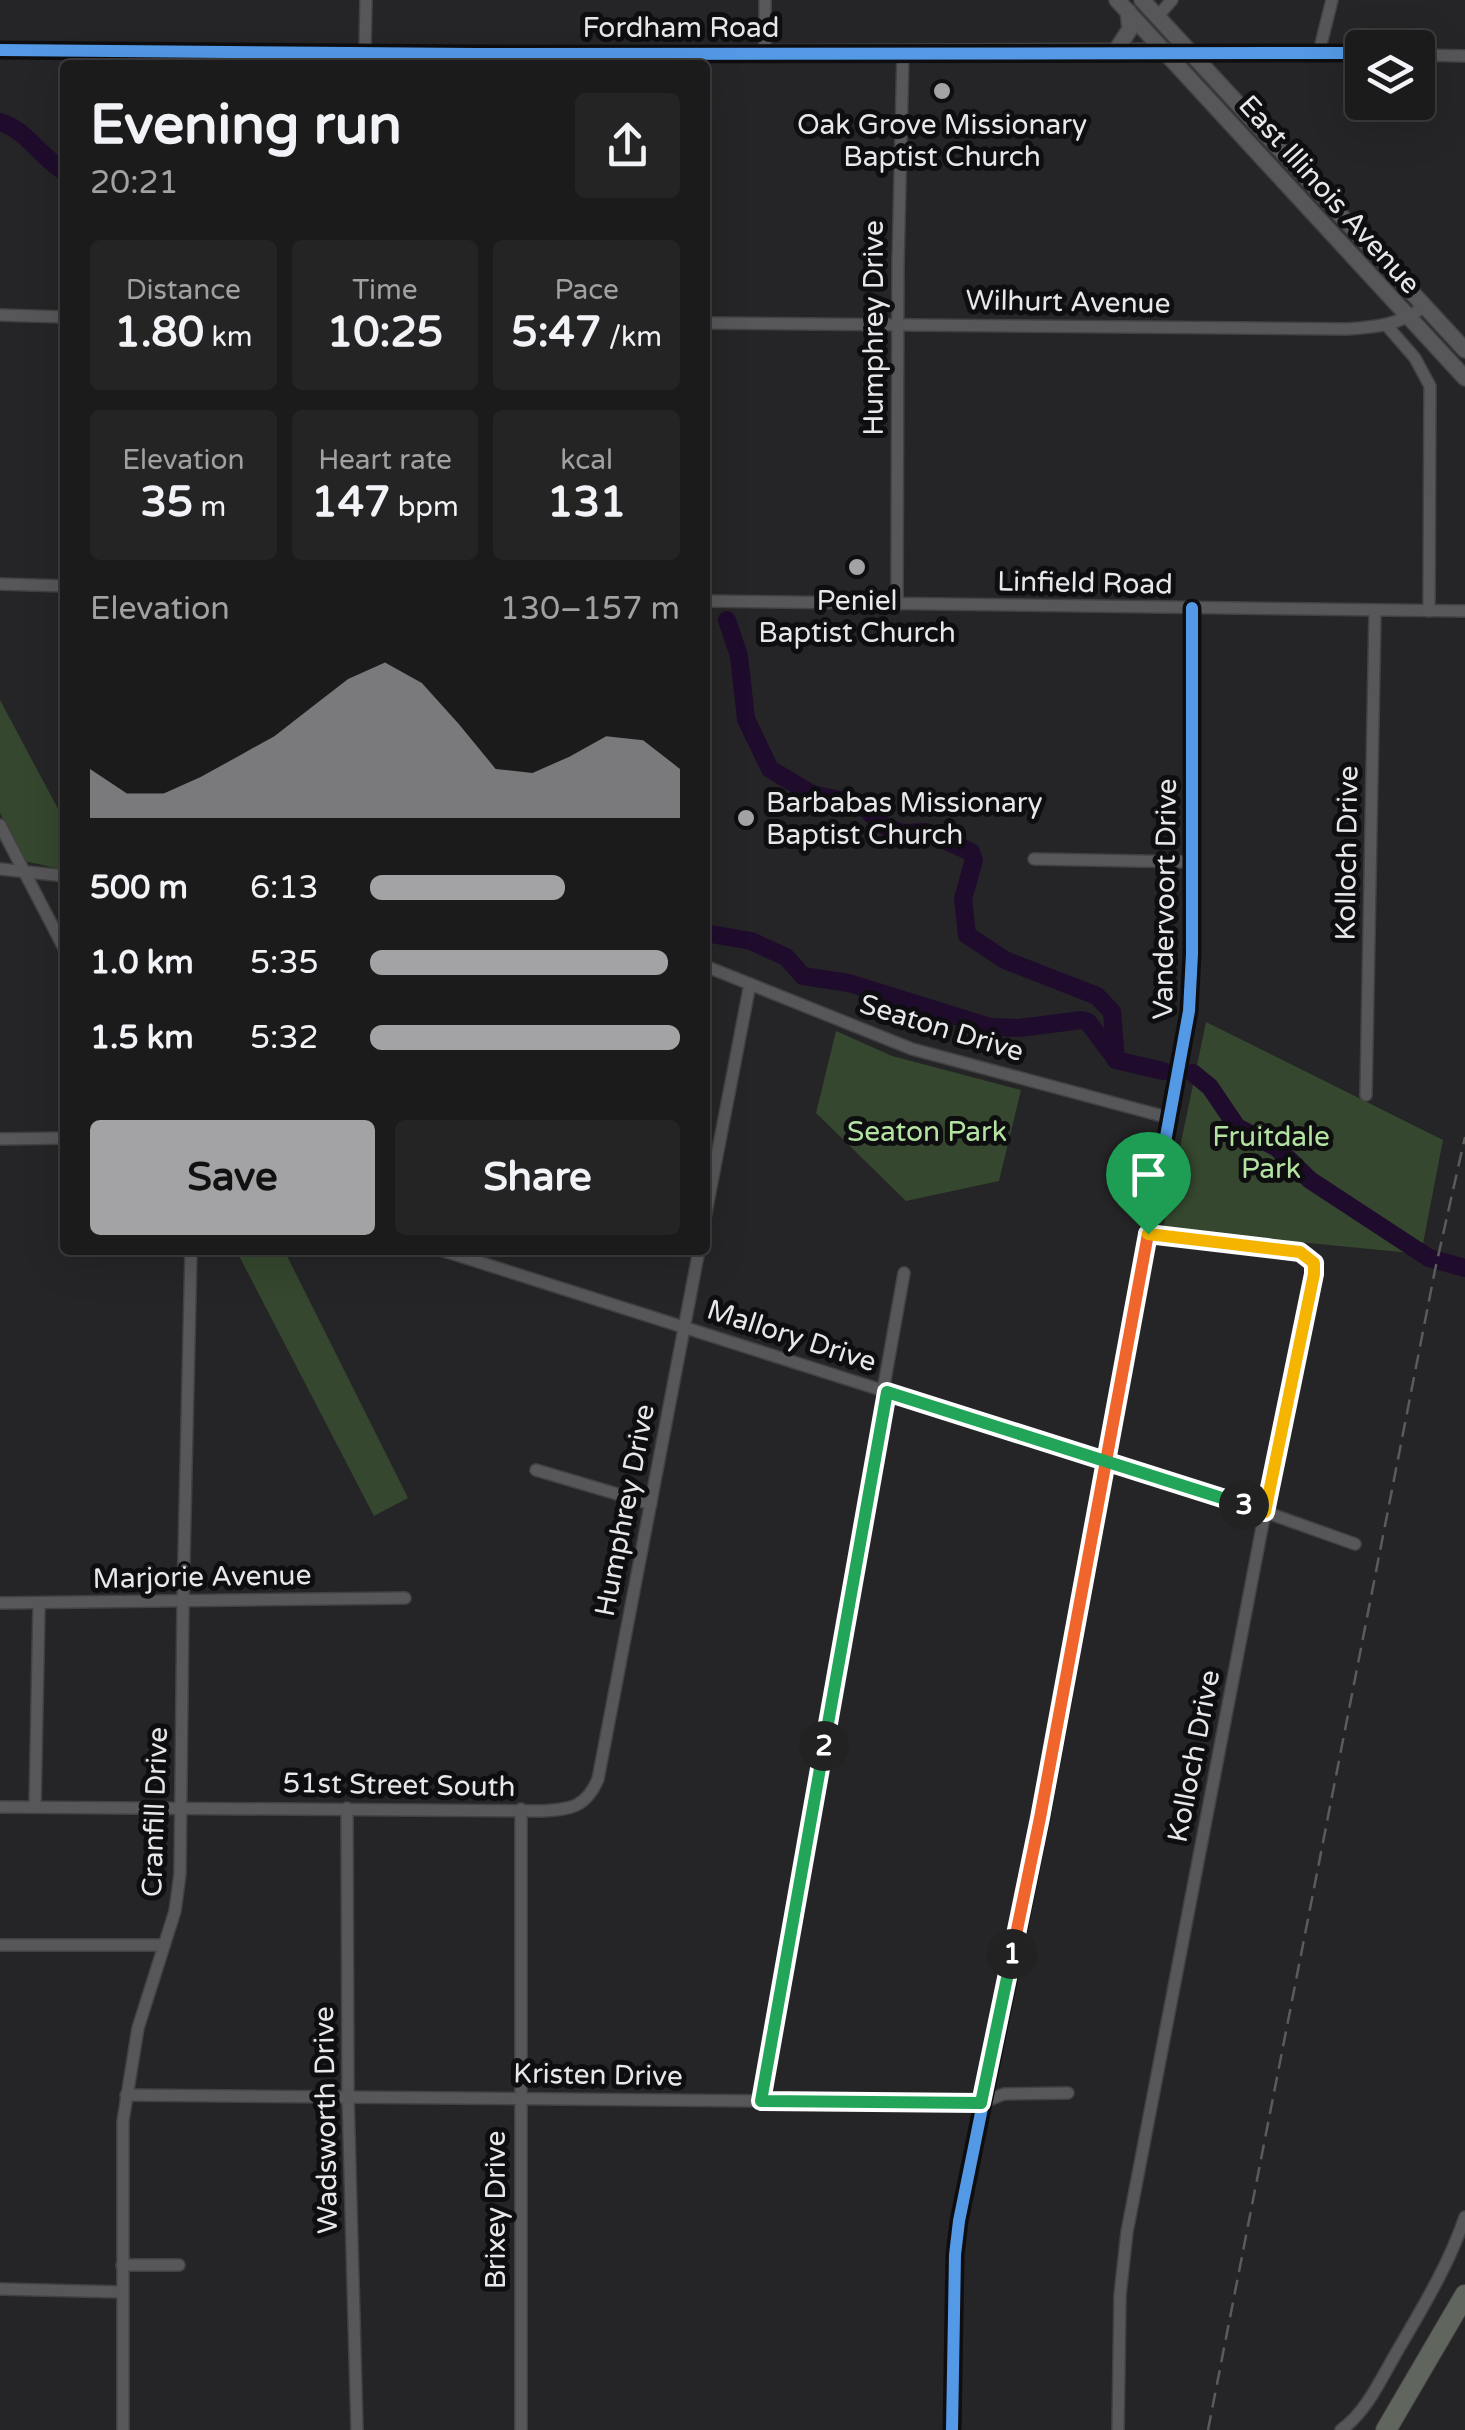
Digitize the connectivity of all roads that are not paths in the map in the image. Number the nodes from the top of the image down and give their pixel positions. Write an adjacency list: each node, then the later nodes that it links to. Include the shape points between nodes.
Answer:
1 (366, 0): 9 (street)
2 (765, 0): 15 (street)
3 (1142, 0): 7 (street, East Illinois Avenue)
4 (1172, 0): 7 (street)
5 (1332, 0): 14 (street)
6 (1123, 6): 12 (street, via 1128,36); 13 (street, East Illinois Avenue)
7 (1158, 16): 10 (street, East Illinois Avenue)
8 (0, 50): 19 (street, Fordham Road)
9 (365, 51): 15 (street, Fordham Road); 19 (street, Fordham Road)
10 (1190, 51): 13 (street, Fordham Road); 14 (street, Fordham Road); 20 (street, East Illinois Avenue)
11 (903, 52): 12 (street, Fordham Road); 15 (street, Fordham Road); 24 (street, Humphrey Drive)
12 (1116, 52): 13 (street, Fordham Road)
13 (1167, 52): 23 (street, East Illinois Avenue)
14 (1319, 52): 16 (street, Fordham Road)
15 (765, 53)
16 (1345, 53)
17 (1435, 55): 18 (street)
18 (1465, 56)
19 (253, 58)
20 (1425, 306): 23 (street, Wilhurt Avenue); 27 (street, East Illinois Avenue)
21 (0, 315): 22 (street)
22 (60, 317)
23 (1409, 318): 26 (street, Wilhurt Avenue); 28 (street, East Illinois Avenue)
24 (898, 322): 25 (street, Wilhurt Avenue); 26 (street, Wilhurt Avenue); 32 (street, Humphrey Drive)
25 (710, 323)
26 (1388, 327): 35 (street, via 1430,386)
27 (1465, 350)
28 (1465, 378)
29 (0, 584): 30 (street)
30 (60, 586)
31 (710, 600): 32 (street, Linfield Road)
32 (897, 605): 33 (street, Linfield Road)
33 (1192, 608): 34 (street, Linfield Road); 39 (street, Vandervoort Drive)
34 (1375, 612): 35 (street, Linfield Road); 46 (street, Kolloch Drive)
35 (1430, 612): 36 (street, Linfield Road)
36 (1465, 612)
37 (0, 825): 41 (street)
38 (1034, 860): 39 (street)
39 (1192, 862): 47 (street, Vandervoort Drive, via 1190,998)
40 (0, 870): 41 (street)
41 (24, 871): 42 (street); 43 (street)
42 (60, 875)
43 (60, 940)
44 (710, 968): 45 (street, Seaton Drive)
45 (750, 984): 47 (street, Seaton Drive, via 912,1049); 50 (street)
46 (1366, 1095)
47 (1170, 1118): 51 (street, Vandervoort Drive)
48 (60, 1138): 49 (street)
49 (0, 1139)
50 (710, 1192)
51 (1148, 1234): 58 (street, Vandervoort Drive); 61 (street, Kolloch Drive, via 1300,1252 1314,1263)
52 (191, 1255): 64 (street, Cranfill Drive)
53 (457, 1255): 56 (street, Mallory Drive)
54 (698, 1255): 56 (street, Humphrey Drive)
55 (904, 1273): 57 (street)
56 (684, 1326): 57 (street, Mallory Drive); 60 (street, Humphrey Drive)
57 (885, 1392): 58 (street, Mallory Drive); 79 (street)
58 (1107, 1462): 61 (street, Mallory Drive); 80 (street, Vandervoort Drive)
59 (536, 1470): 60 (street)
60 (651, 1504): 67 (street, Humphrey Drive)
61 (1265, 1512): 62 (street, Mallory Drive); 91 (street, Kolloch Drive, via 1122,2262)
62 (1355, 1544)
63 (405, 1598): 64 (street, Marjorie Avenue)
64 (183, 1601): 66 (street, Marjorie Avenue); 70 (street, Cranfill Drive)
65 (0, 1603): 66 (street, Marjorie Avenue)
66 (39, 1604): 69 (street)
67 (598, 1778): 72 (street, 51st Street South, via 574,1809)
68 (0, 1806): 69 (street, 51st Street South)
69 (35, 1806): 70 (street, 51st Street South)
70 (183, 1806): 71 (street, 51st Street South); 74 (street, Cranfill Drive, via 175,1911)
71 (346, 1808): 72 (street, 51st Street South); 77 (street, Wadsworth Drive)
72 (520, 1809): 78 (street, Brixey Drive)
73 (0, 1944): 74 (street)
74 (164, 1945): 76 (street, Cranfill Drive)
75 (1068, 2093): 80 (street, Kristen Drive, via 1004,2094)
76 (126, 2096): 77 (street, Kristen Drive); 82 (street, Cranfill Drive)
77 (348, 2096): 78 (street, Kristen Drive); 88 (street, Wadsworth Drive)
78 (520, 2098): 79 (street, Kristen Drive); 89 (street, Brixey Drive)
79 (761, 2101): 80 (street, Kristen Drive)
80 (981, 2103): 90 (street, Vandervoort Drive, via 955,2255)
81 (1465, 2217): 92 (street, via 1437,2284 1372,2395)
82 (122, 2265): 83 (street); 85 (street, Cranfill Drive)
83 (179, 2265)
84 (0, 2289): 85 (street)
85 (122, 2292): 87 (street, Cranfill Drive)
86 (1465, 2295): 93 (highway)
87 (123, 2430)
88 (357, 2430)
89 (521, 2430)
90 (952, 2430)
91 (1118, 2430)
92 (1341, 2430)
93 (1386, 2430)

